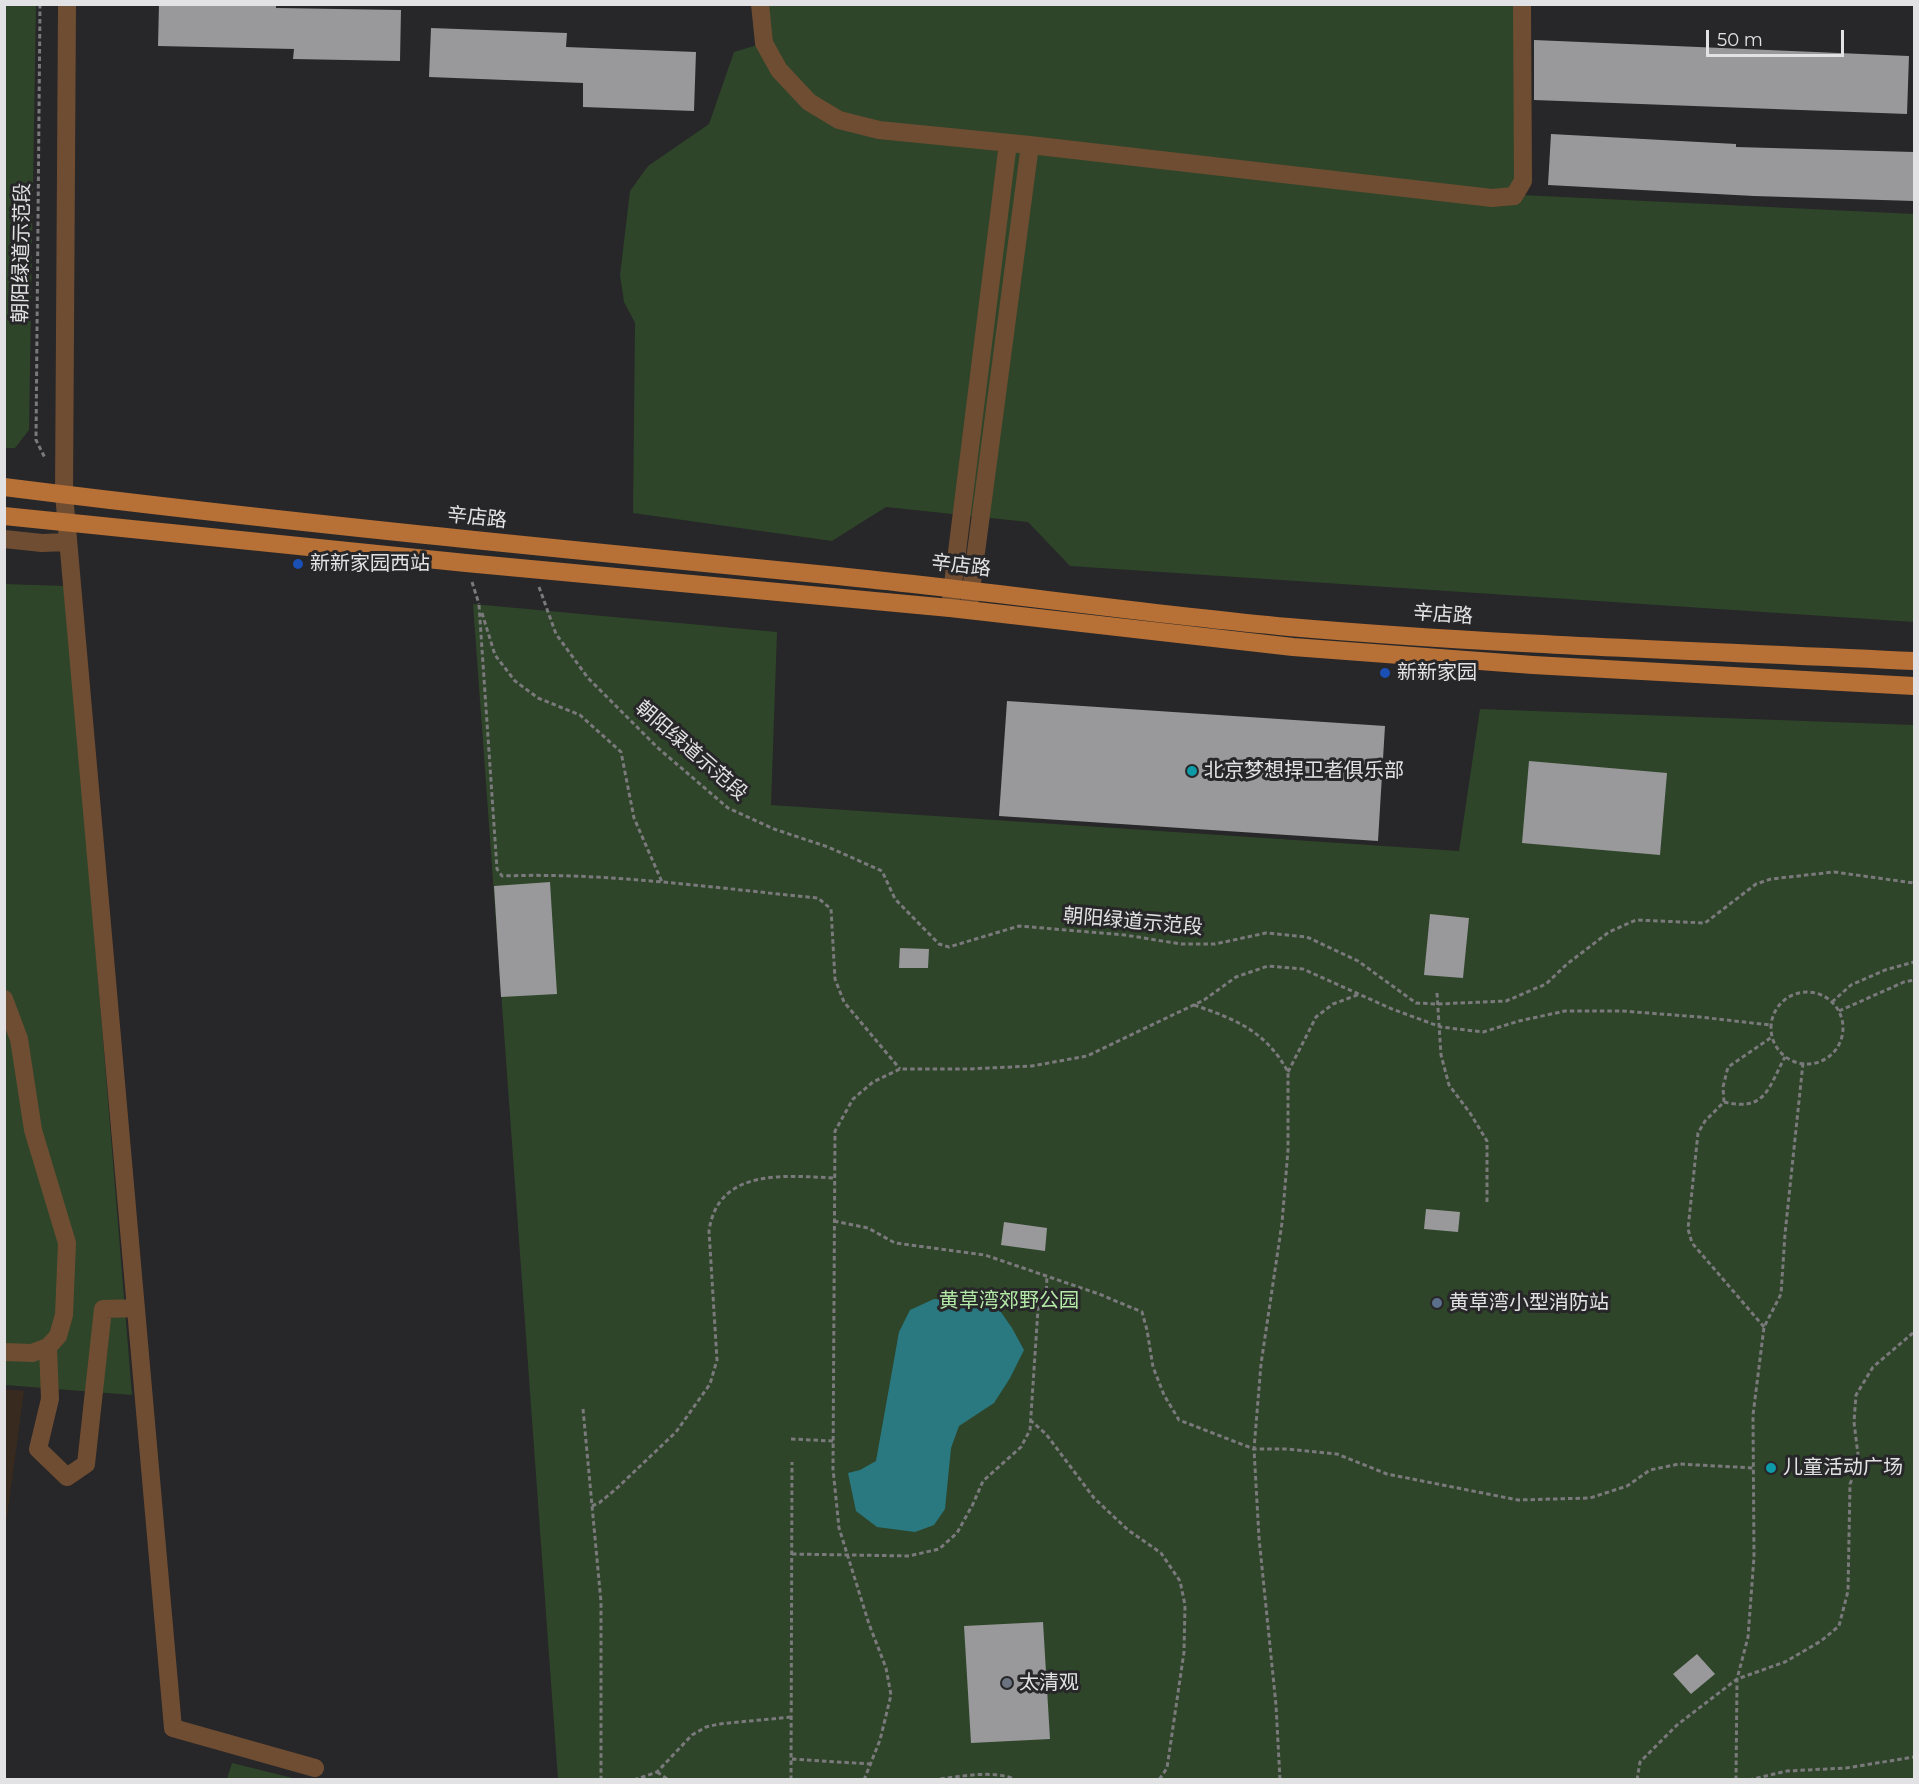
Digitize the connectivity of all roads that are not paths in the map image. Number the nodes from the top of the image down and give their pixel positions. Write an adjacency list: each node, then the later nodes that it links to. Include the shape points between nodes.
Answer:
1 (67, 4): 7 (street)
2 (760, 4): 4 (street, via 764,43 779,70 809,102 838,120 879,130)
3 (1522, 4): 5 (street, via 1523,181 1514,196 1492,198)
4 (1008, 143): 5 (street); 12 (street)
5 (1029, 145): 13 (street)
6 (4, 487): 7 (main road, 辛店路)
7 (64, 494): 9 (street); 12 (main road, 辛店路, via 319,525)
8 (4, 516): 9 (main road)
9 (67, 522): 11 (street); 14 (main road)
10 (4, 539): 11 (street)
11 (68, 542): 19 (street)
12 (952, 587): 13 (main road, 辛店路); 14 (street)
13 (971, 590): 15 (street); 16 (main road, 辛店路, via 1293,627 1533,644)
14 (950, 608): 15 (main road)
15 (968, 610): 17 (main road, via 1385,655)
16 (1914, 661)
17 (1914, 686)
18 (4, 999): 20 (street, via 20,1039 33,1130 67,1243 64,1315 58,1336)
19 (136, 1308): 20 (street, via 103,1310 86,1464 68,1477 38,1449 50,1399); 22 (street, via 173,1728)
20 (48, 1347): 21 (street, via 32,1353)
21 (4, 1352)
22 (315, 1768)

